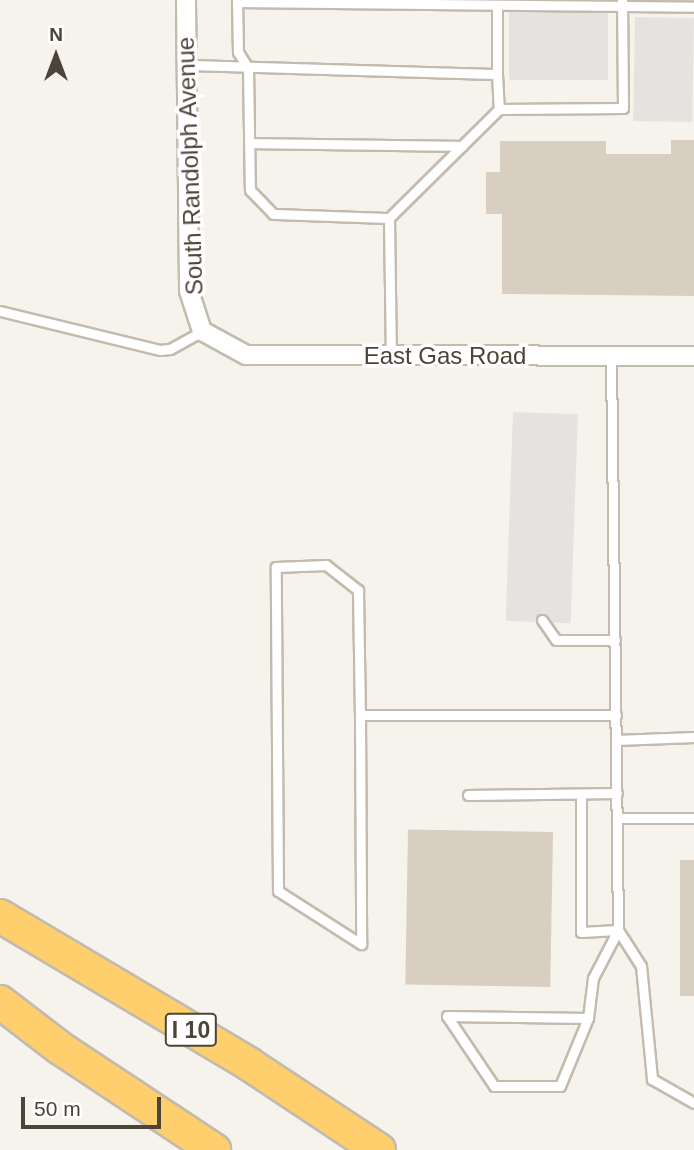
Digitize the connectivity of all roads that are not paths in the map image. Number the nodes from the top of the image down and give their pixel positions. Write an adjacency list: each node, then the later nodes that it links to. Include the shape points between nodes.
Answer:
1 (186, 0): 7 (street, South Randolph Avenue)
2 (237, 1): 3 (lane); 8 (lane, via 238,52)
3 (435, 3): 5 (lane)
4 (622, 4): 5 (lane); 6 (lane); 10 (lane, via 623,108)
5 (497, 6): 9 (lane)
6 (694, 7)
7 (187, 65): 8 (lane); 15 (street, South Randolph Avenue, via 190,291)
8 (248, 68): 9 (lane); 11 (lane)
9 (497, 74): 10 (lane)
10 (499, 109): 12 (lane)
11 (249, 143): 12 (lane); 13 (lane, via 250,190 273,214)
12 (462, 145): 13 (lane)
13 (389, 218): 16 (lane)
14 (0, 311): 15 (lane, via 160,351)
15 (202, 331): 16 (street, East Gas Road, via 246,355)
16 (391, 355): 17 (street, East Gas Road)
17 (611, 356): 18 (street, East Gas Road); 20 (lane)
18 (694, 356)
19 (542, 620): 20 (lane, via 556,640)
20 (615, 640): 22 (lane)
21 (360, 715): 21 (lane, via 358,590 326,565 276,567 278,891 361,944); 22 (lane)
22 (616, 715): 24 (lane)
23 (694, 737): 24 (lane)
24 (616, 740): 25 (lane)
25 (617, 793): 26 (lane); 28 (lane)
26 (581, 794): 27 (lane); 31 (lane, via 581,932)
27 (468, 795)
28 (617, 818): 29 (lane); 31 (lane)
29 (694, 818)
30 (0, 916): 36 (highway, I 10, via 248,1064)
31 (618, 930): 33 (lane, via 593,978); 34 (lane, via 641,966 652,1079)
32 (0, 1002): 35 (highway, via 60,1048)
33 (588, 1018): 33 (lane, via 498,1017 447,1016 494,1086 561,1086)
34 (694, 1103)
35 (214, 1150)
36 (379, 1150)

